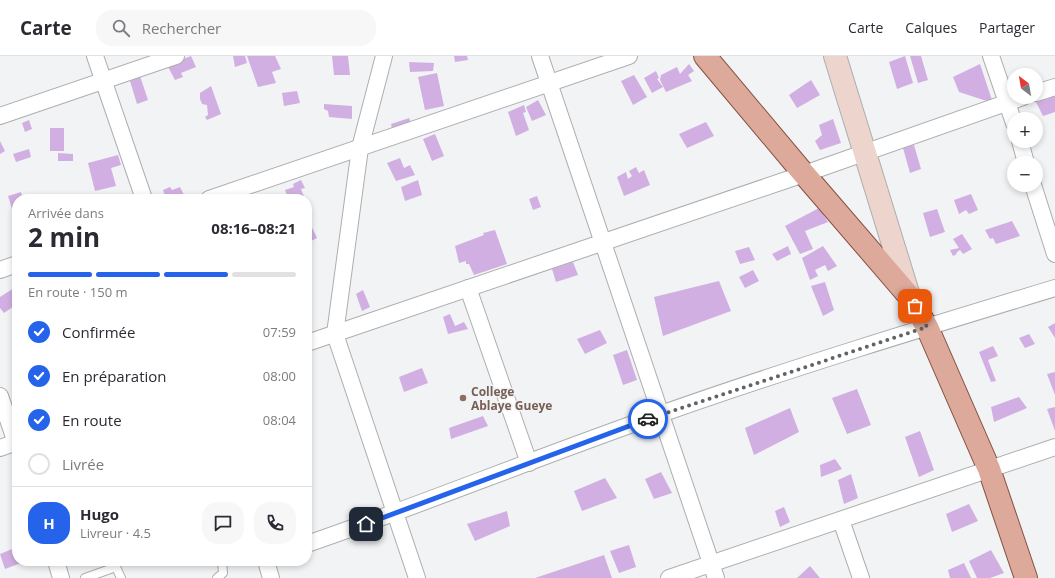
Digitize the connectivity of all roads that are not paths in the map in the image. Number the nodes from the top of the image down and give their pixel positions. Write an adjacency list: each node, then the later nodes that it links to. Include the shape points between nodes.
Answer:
1 (95, 56): 9 (street)
2 (176, 56): 9 (street)
3 (384, 56): 15 (street)
4 (540, 56): 10 (street)
5 (629, 56): 10 (street)
6 (705, 56): 17 (main road)
7 (836, 56): 16 (main road)
8 (991, 56): 13 (street)
9 (104, 81): 14 (street); 19 (street)
10 (549, 83): 15 (street); 21 (street)
11 (1055, 87): 12 (street)
12 (1043, 91)
13 (1007, 102): 16 (street)
14 (0, 116)
15 (360, 148): 20 (street); 29 (street)
16 (864, 153): 17 (street); 27 (main road)
17 (804, 174): 21 (street); 27 (main road)
18 (1035, 192): 22 (street)
19 (142, 194)
20 (224, 194)
21 (603, 242): 25 (street); 32 (street)
22 (1055, 254)
23 (12, 266): 24 (street)
24 (0, 270)
25 (468, 288): 29 (street); 37 (street)
26 (1055, 288): 28 (street)
27 (909, 296): 28 (main road)
28 (927, 327): 32 (street); 38 (main road)
29 (334, 334): 30 (street); 39 (street)
30 (312, 341)
31 (0, 396): 33 (street)
32 (661, 414): 37 (street); 47 (street)
33 (12, 430)
34 (12, 445): 36 (street)
35 (1055, 446): 38 (street)
36 (0, 448)
37 (529, 464): 39 (street)
38 (989, 469): 40 (street); 56 (main road)
39 (395, 514): 41 (street); 53 (street)
40 (841, 520): 47 (street); 55 (street)
41 (312, 542)
42 (57, 566): 48 (street)
43 (111, 566): 49 (lane)
44 (116, 566): 50 (lane)
45 (222, 566): 51 (lane, via 223,573)
46 (267, 566): 52 (street)
47 (714, 571): 54 (street)
48 (61, 578)
49 (85, 578)
50 (121, 578)
51 (217, 578)
52 (271, 578)
53 (417, 578)
54 (669, 578)
55 (861, 578)
56 (1026, 578)

